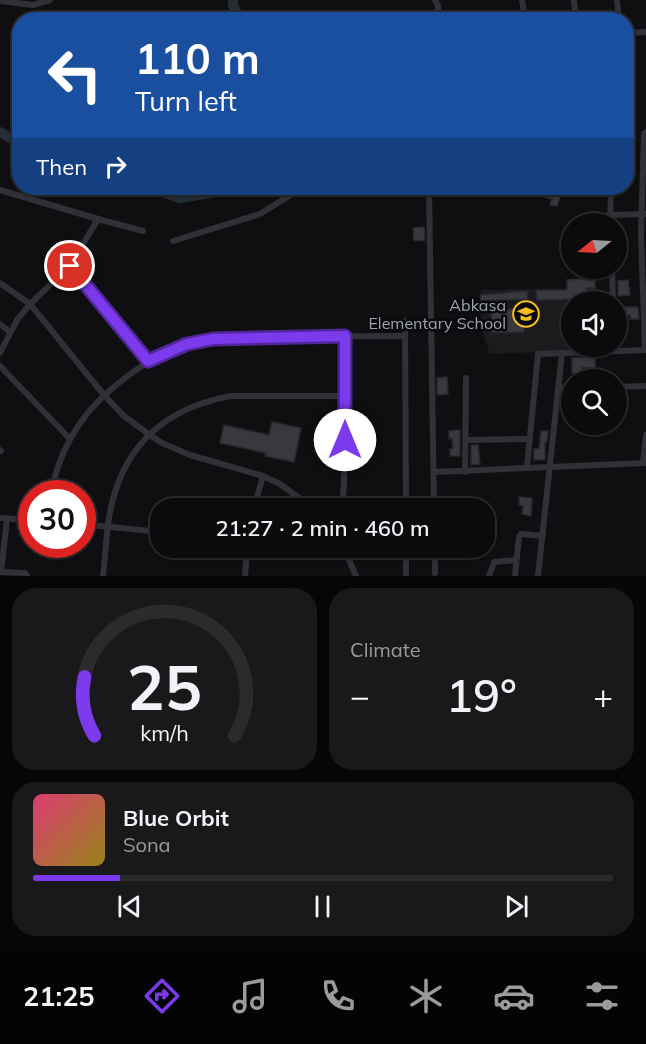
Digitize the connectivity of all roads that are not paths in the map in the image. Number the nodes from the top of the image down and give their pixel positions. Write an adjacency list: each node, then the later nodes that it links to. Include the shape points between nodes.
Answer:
1 (50, 0): 2 (street, via 33,5)
2 (0, 1)
3 (646, 132): 10 (street)
4 (17, 195): 11 (street)
5 (291, 195): 13 (street, via 260,214)
6 (429, 195): 43 (street)
7 (611, 195): 8 (street)
8 (610, 213)
9 (627, 214): 10 (street)
10 (644, 214): 23 (street)
11 (98, 219): 12 (street); 14 (street)
12 (143, 231)
13 (173, 241)
14 (70, 266): 16 (street); 27 (street)
15 (0, 285): 16 (street)
16 (30, 304): 19 (street); 33 (street)
17 (405, 321): 21 (street)
18 (0, 324): 19 (street)
19 (10, 332): 24 (street)
20 (345, 336): 21 (street); 27 (street, via 213,339 187,344); 34 (street)
21 (404, 336): 50 (street)
22 (627, 349): 23 (street)
23 (645, 350)
24 (0, 352)
25 (561, 353): 39 (street, via 538,354)
26 (562, 357): 32 (street)
27 (148, 361): 33 (street)
28 (0, 366): 37 (street)
29 (466, 378): 38 (street)
30 (646, 386): 31 (street)
31 (627, 387)
32 (559, 388): 42 (street)
33 (104, 396): 35 (street); 37 (street)
34 (345, 396): 35 (street, via 213,399 174,415); 49 (street)
35 (150, 435): 45 (street, via 190,455); 54 (street, via 120,479)
36 (646, 435): 40 (street)
37 (70, 439): 46 (street)
38 (466, 440): 39 (street); 44 (street)
39 (529, 440): 41 (street)
40 (644, 462): 42 (street)
41 (527, 467): 42 (street); 44 (street)
42 (551, 467): 56 (street)
43 (434, 472): 44 (street); 51 (street)
44 (465, 472)
45 (263, 476): 47 (street); 48 (street)
46 (54, 480)
47 (257, 498)
48 (299, 498)
49 (342, 498)
50 (406, 498)
51 (434, 498)
52 (4, 518): 62 (street)
53 (96, 525): 54 (street)
54 (109, 526): 55 (street); 65 (street)
55 (150, 531)
56 (543, 536): 61 (street, via 521,534); 71 (street)
57 (246, 558): 66 (street)
58 (348, 558): 67 (street)
59 (406, 558): 68 (street)
60 (435, 558): 63 (street)
61 (516, 560): 69 (street, via 494,562); 70 (street)
62 (0, 572): 64 (street)
63 (435, 573)
64 (27, 576)
65 (103, 576)
66 (245, 576)
67 (356, 576)
68 (406, 576)
69 (489, 576)
70 (515, 576)
71 (538, 576)

